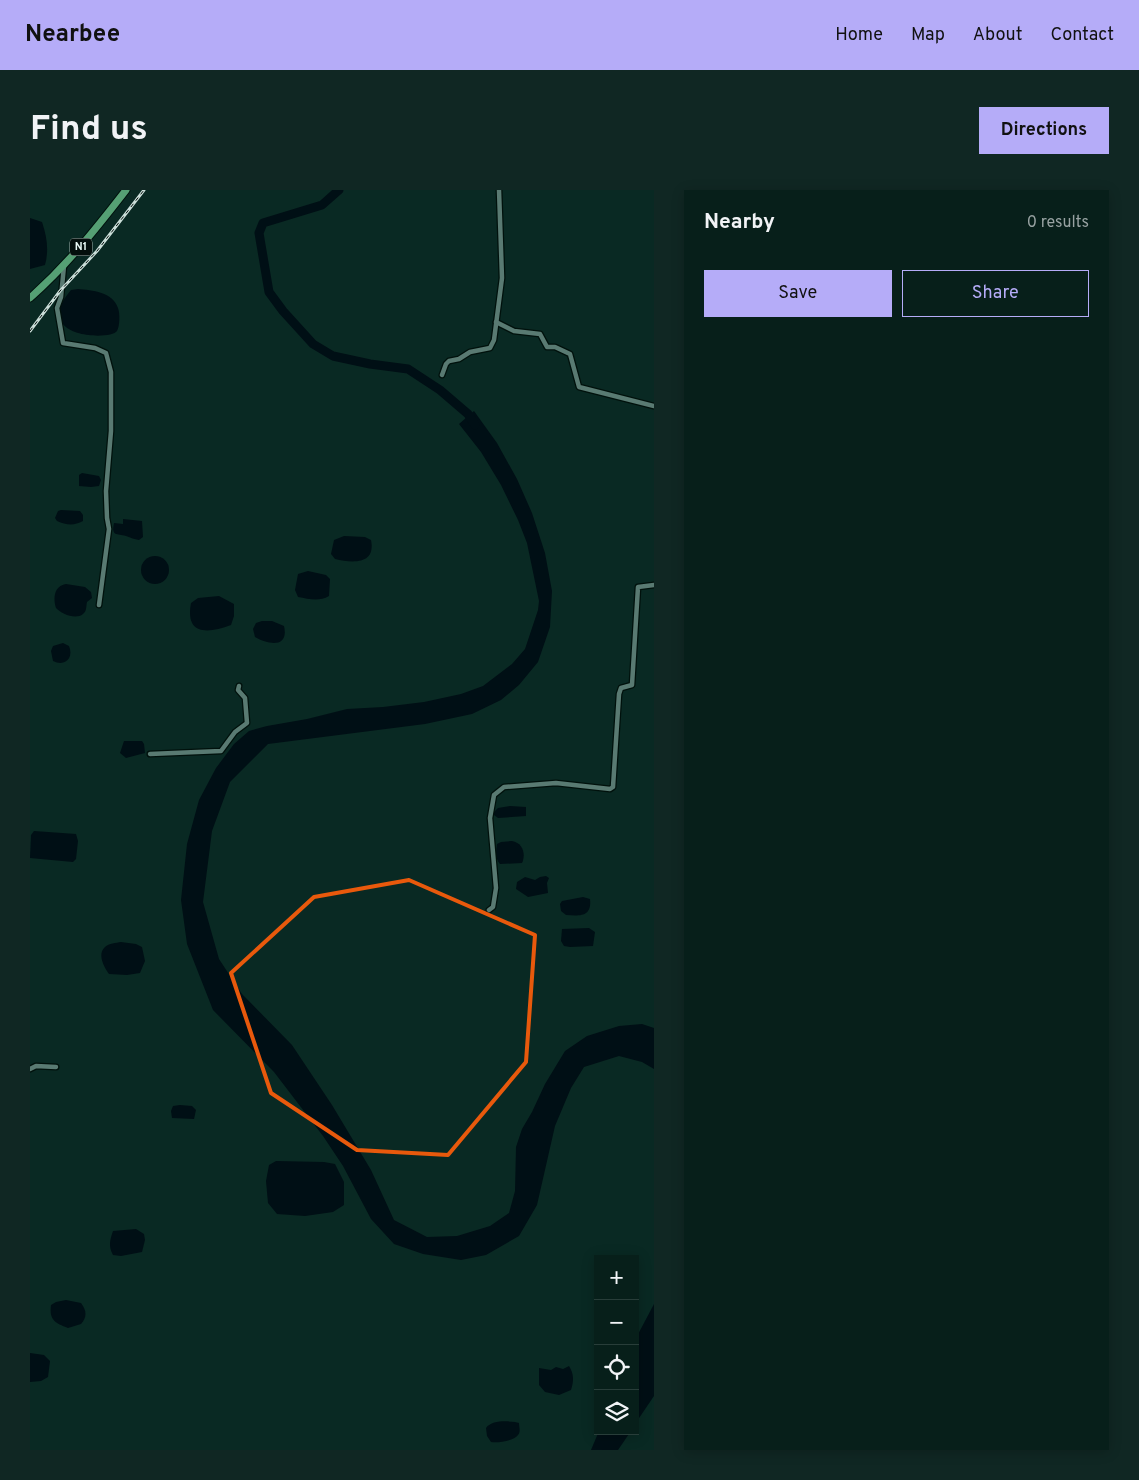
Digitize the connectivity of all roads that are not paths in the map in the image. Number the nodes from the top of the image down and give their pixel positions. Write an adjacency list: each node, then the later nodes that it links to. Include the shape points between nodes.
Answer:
1 (126, 190): 3 (highway, N1)
2 (499, 190): 5 (street, via 502,278)
3 (64, 266): 4 (highway, N1); 9 (street, via 58,308 63,343 95,348 106,354 111,372 111,441 106,491 109,529)
4 (30, 298)
5 (496, 322): 6 (street, via 490,348 449,361); 7 (street, via 514,331 540,334 547,347 556,347 570,354 579,387)
6 (442, 376)
7 (654, 406)
8 (654, 585): 12 (street, via 638,587 632,685 621,688 619,694 613,787 549,783 504,787 494,795 490,818 496,888 493,907)
9 (99, 606)
10 (239, 686): 11 (street, via 248,723 235,732 224,749)
11 (150, 754)
12 (489, 910)
13 (56, 1066): 14 (street)
14 (30, 1069)

